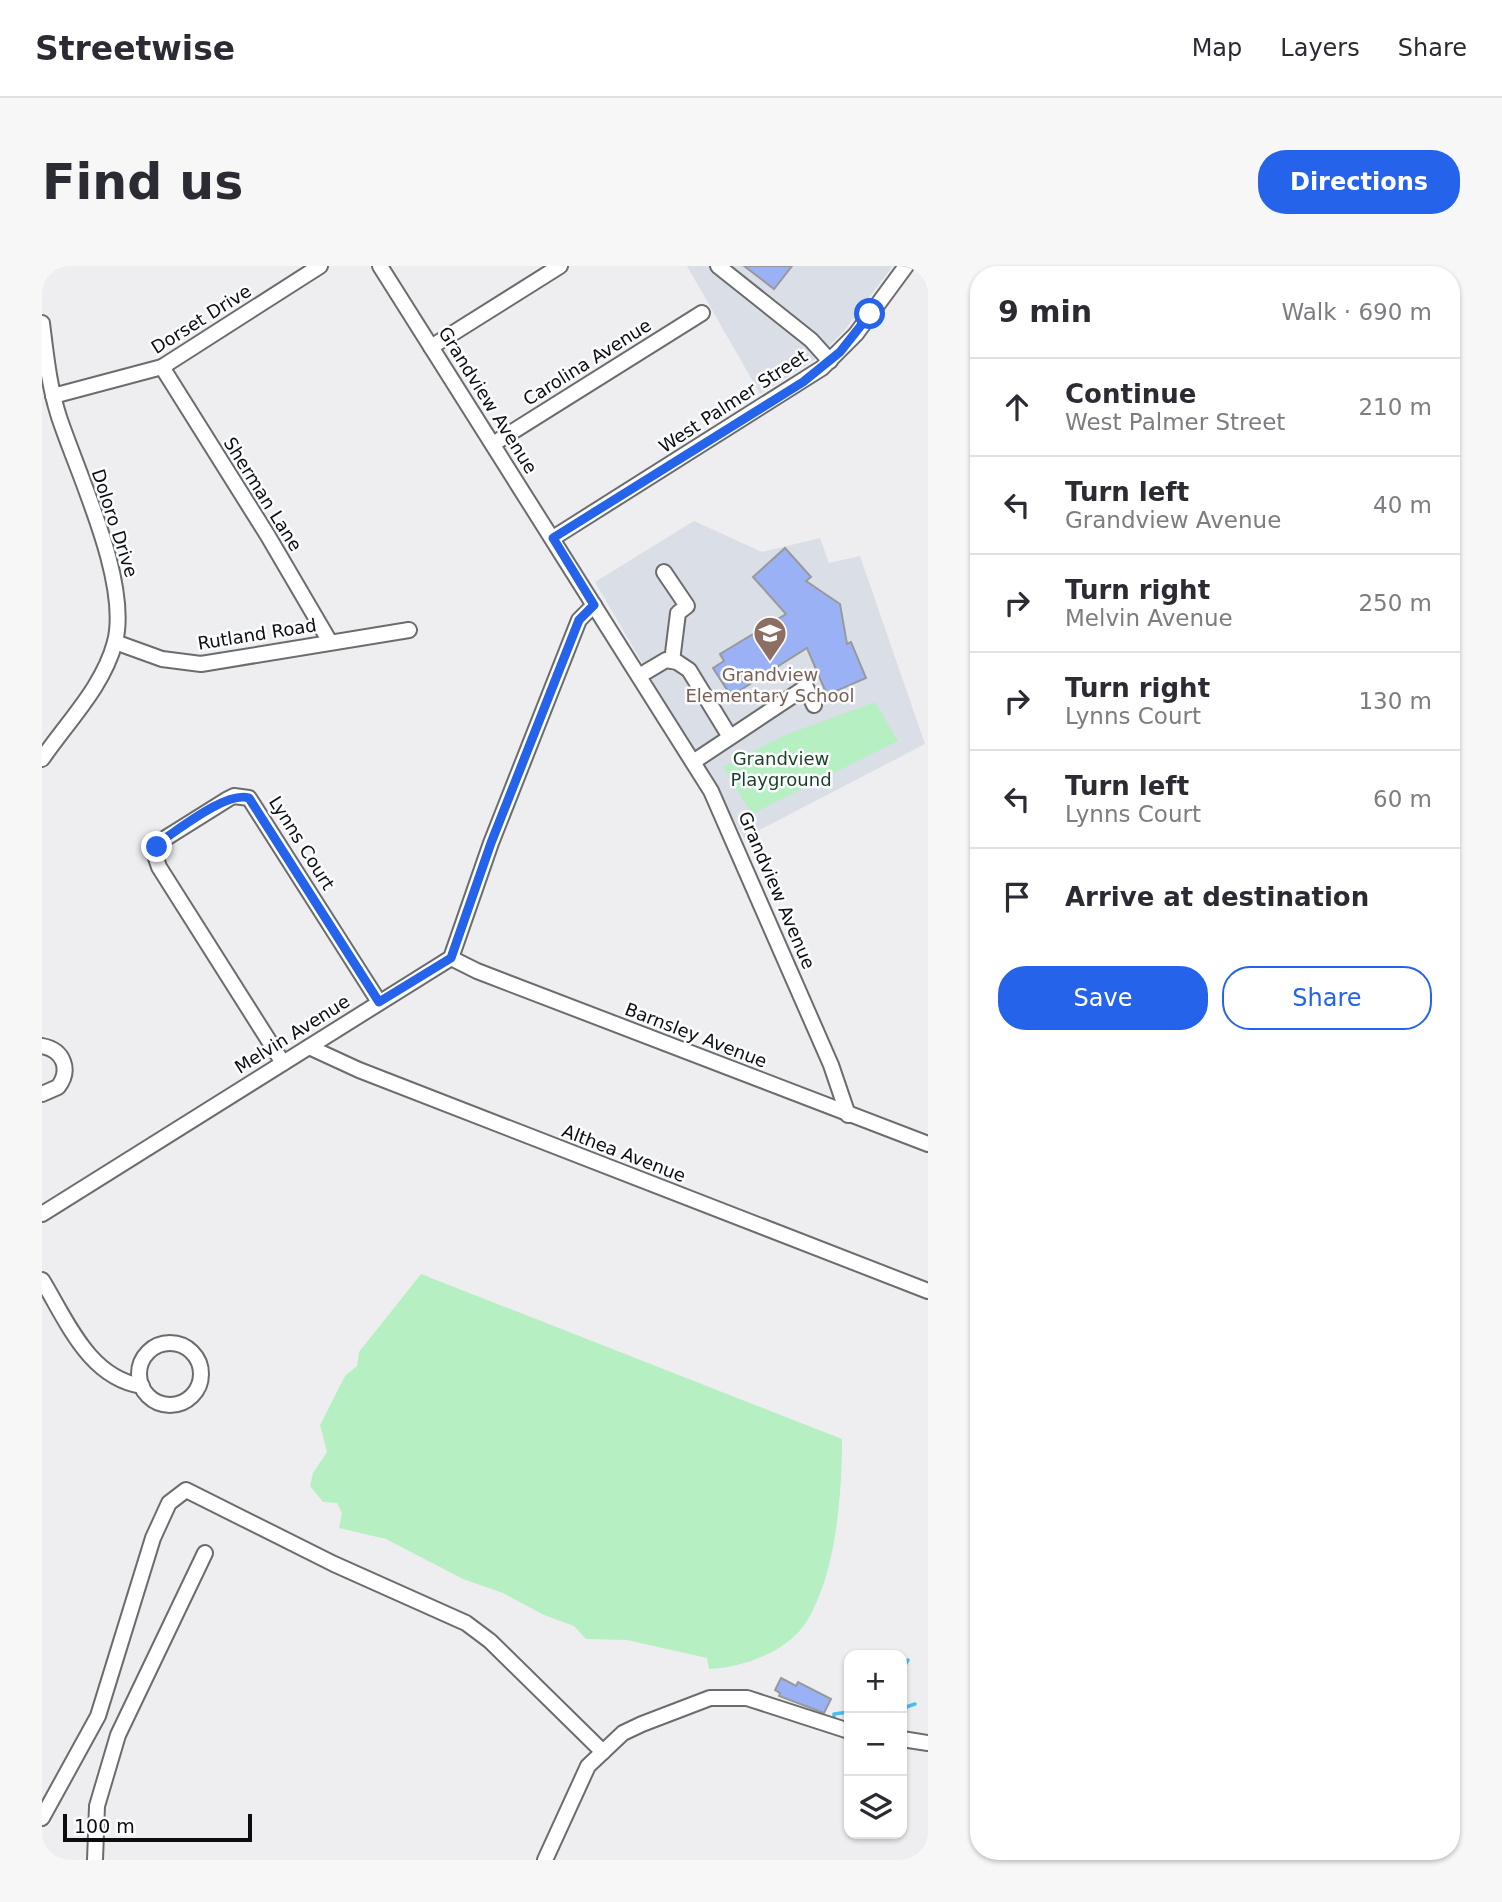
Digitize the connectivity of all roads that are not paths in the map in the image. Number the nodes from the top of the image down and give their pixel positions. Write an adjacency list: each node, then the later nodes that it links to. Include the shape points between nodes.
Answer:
1 (320, 266): 10 (street, Dorset Drive)
2 (380, 266): 8 (street, Grandview Avenue)
3 (560, 266): 8 (street)
4 (906, 266): 9 (street, West Palmer Street)
5 (719, 267): 9 (street, via 811,340)
6 (702, 313): 12 (street, Carolina Avenue)
7 (42, 323): 11 (street, Doloro Drive)
8 (431, 347): 12 (street, Grandview Avenue)
9 (830, 361): 13 (street, West Palmer Street)
10 (162, 367): 11 (street, Dorset Drive); 18 (street, Sherman Lane)
11 (53, 396): 17 (street, Doloro Drive, via 115,578 118,615)
12 (493, 444): 13 (street, Grandview Avenue)
13 (553, 538): 15 (street, Grandview Avenue)
14 (664, 572): 19 (street, via 687,606 678,613)
15 (594, 605): 20 (street, Grandview Avenue); 25 (street, via 573,632)
16 (408, 629): 18 (street, Rutland Road)
17 (114, 642): 18 (street, Rutland Road, via 162,659 201,664); 23 (street, Doloro Drive, via 96,685)
18 (330, 642)
19 (672, 661): 20 (street); 22 (street, via 689,670)
20 (639, 676): 24 (street, Grandview Avenue)
21 (814, 705): 22 (street, via 806,687)
22 (730, 737): 24 (street)
23 (43, 756)
24 (693, 762): 31 (street, Grandview Avenue, via 732,835)
25 (451, 958): 26 (street, Melvin Avenue); 31 (street, Barnsley Avenue)
26 (379, 1002): 28 (street, Melvin Avenue); 29 (street, Lynns Court, via 249,798 228,799 161,841 155,855 159,867)
27 (42, 1046): 30 (street, via 57,1052 65,1072 58,1087)
28 (309, 1047): 29 (street, Melvin Avenue); 35 (street, Althea Avenue)
29 (283, 1063): 33 (street, Melvin Avenue)
30 (42, 1094)
31 (848, 1115): 32 (street, Barnsley Avenue)
32 (928, 1144)
33 (42, 1214)
34 (42, 1280): 36 (street, via 85,1352 117,1379)
35 (928, 1291)
36 (142, 1386): 36 (street, via 140,1369 158,1346 179,1345 196,1358 201,1371 189,1399 179,1404 159,1403)
37 (205, 1553): 43 (street, via 118,1735 97,1806)
38 (844, 1729): 41 (street, via 747,1699 710,1698 623,1733)
39 (907, 1740): 40 (street)
40 (928, 1743)
41 (603, 1752): 42 (street, via 466,1623 186,1490 169,1503 153,1538 98,1716); 44 (street, via 588,1766)
42 (42, 1818)
43 (95, 1860)
44 (545, 1860)

